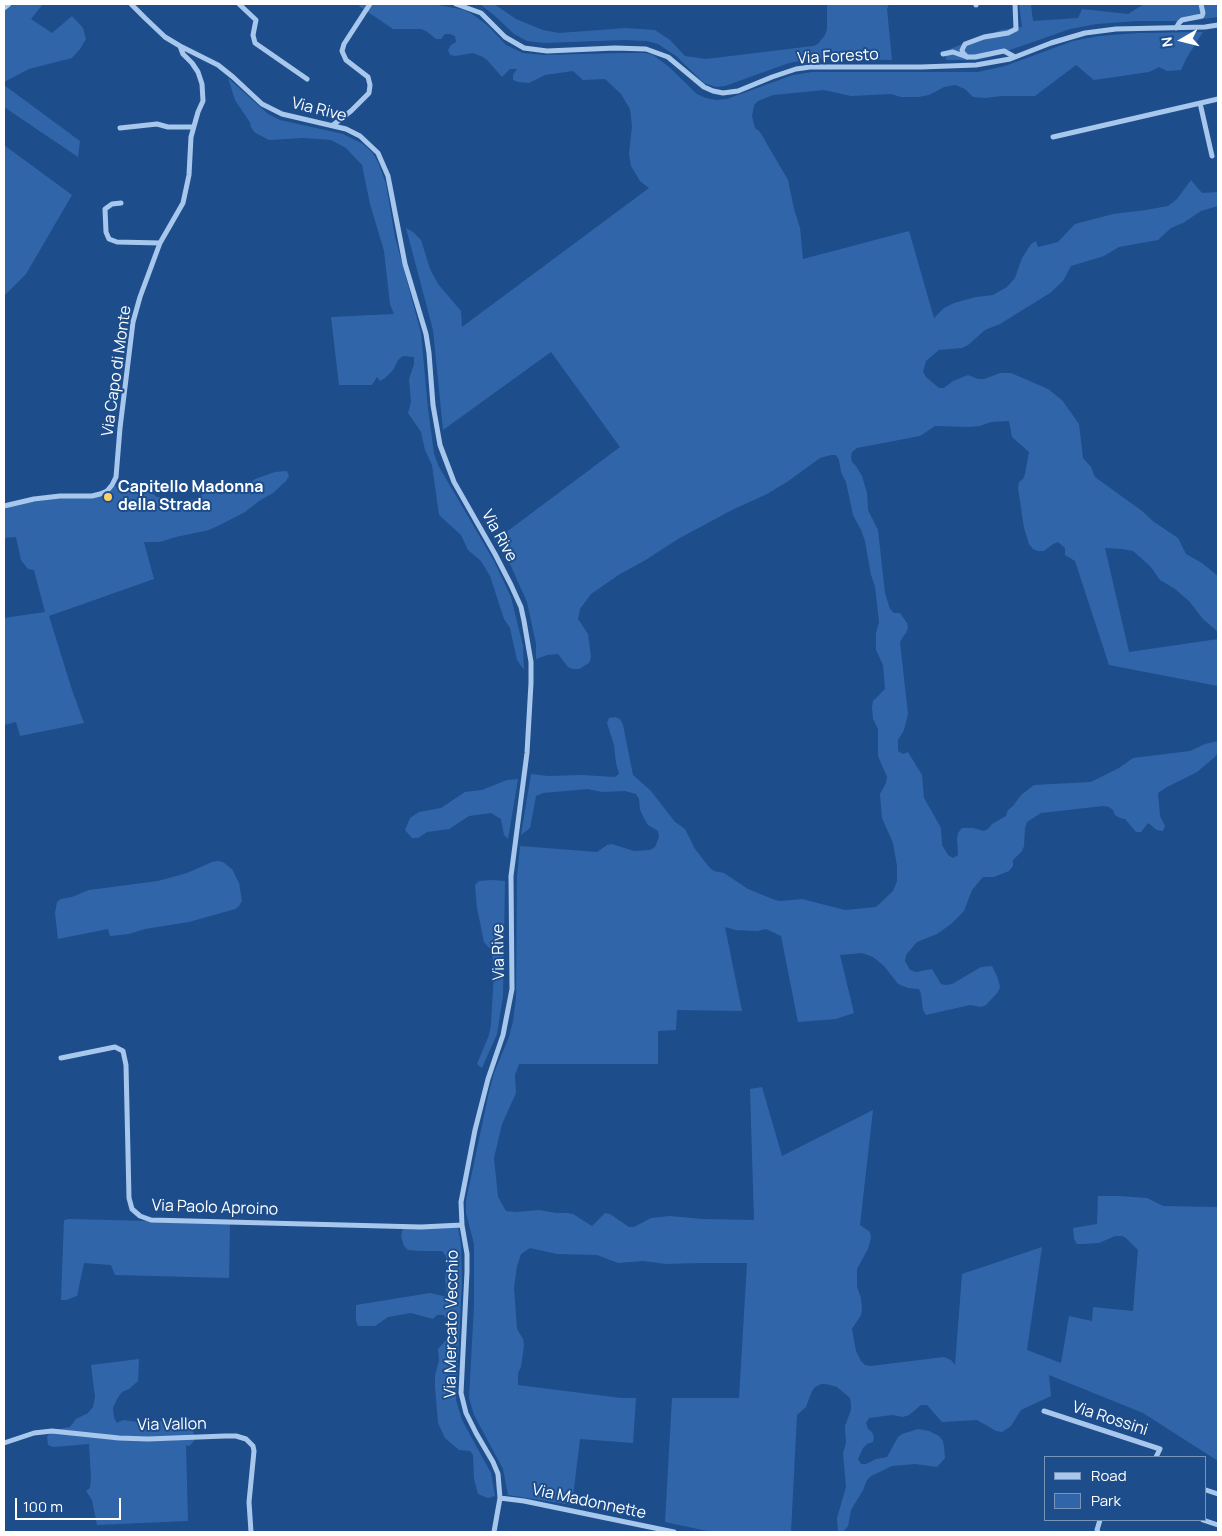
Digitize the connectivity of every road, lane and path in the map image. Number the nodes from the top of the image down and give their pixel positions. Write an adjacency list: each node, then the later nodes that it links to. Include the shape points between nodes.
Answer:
1 (9, 4): 8 (street)
2 (132, 4): 11 (street, Via Rive, via 151,25)
3 (239, 4): 15 (street, via 256,20 255,43)
4 (370, 4): 18 (street, via 342,51 346,60 368,77 369,93)
5 (456, 4): 14 (street, Via Foresto, via 481,13 505,37 524,48 547,51 646,49 668,58 704,87 723,93 810,67 956,66)
6 (1015, 4): 13 (street, via 1016,29 965,44 962,50)
7 (1201, 4): 10 (street, via 1202,16 1182,20)
8 (4, 8)
9 (1218, 26): 10 (street, Via Foresto)
10 (1176, 28): 14 (street, Via Foresto, via 1085,33)
11 (180, 46): 18 (street, Via Rive, via 218,65 262,104 282,114); 19 (street, Via Capo di Monte, via 198,72 202,84 203,101)
12 (942, 54): 13 (street, via 953,52)
13 (967, 57): 14 (street, via 1004,51)
14 (1015, 57)
15 (307, 79)
16 (1218, 98): 17 (street)
17 (1200, 103): 21 (street); 22 (street)
18 (334, 125): 27 (street, Via Rive, via 360,136 378,153 385,165 405,264 426,334 440,445 449,472 496,554 521,607 531,662 527,753 511,876 511,1000 474,1130 462,1195)
19 (193, 127): 20 (street, via 157,124); 24 (street, Via Capo di Monte, via 183,203)
20 (120, 128)
21 (1053, 137)
22 (1212, 156)
23 (121, 203): 24 (street, via 112,204 105,210 109,239)
24 (160, 243): 25 (street, Via Capo di Monte, via 133,322 116,477 112,485 107,491 92,496 51,497)
25 (4, 506)
26 (61, 1058): 27 (street, Via Paolo Aproino, via 115,1048 123,1051 129,1198 132,1209 140,1216 151,1220)
27 (462, 1227): 31 (street, Via Mercato Vecchio, via 467,1254 461,1382 463,1404 498,1474)
28 (1044, 1411): 30 (street, Via Rossini, via 1160,1448)
29 (4, 1443): 35 (street, Via Vallon, via 52,1431 119,1438 236,1436 246,1439 254,1451 249,1502)
30 (1156, 1456)
31 (500, 1498): 36 (street, Via Mercato Vecchio); 37 (street, Via Madonnette)
32 (1100, 1521): 38 (street)
33 (1206, 1521): 34 (street)
34 (1218, 1525)
35 (251, 1532)
36 (494, 1532)
37 (674, 1532)
38 (1098, 1532)

